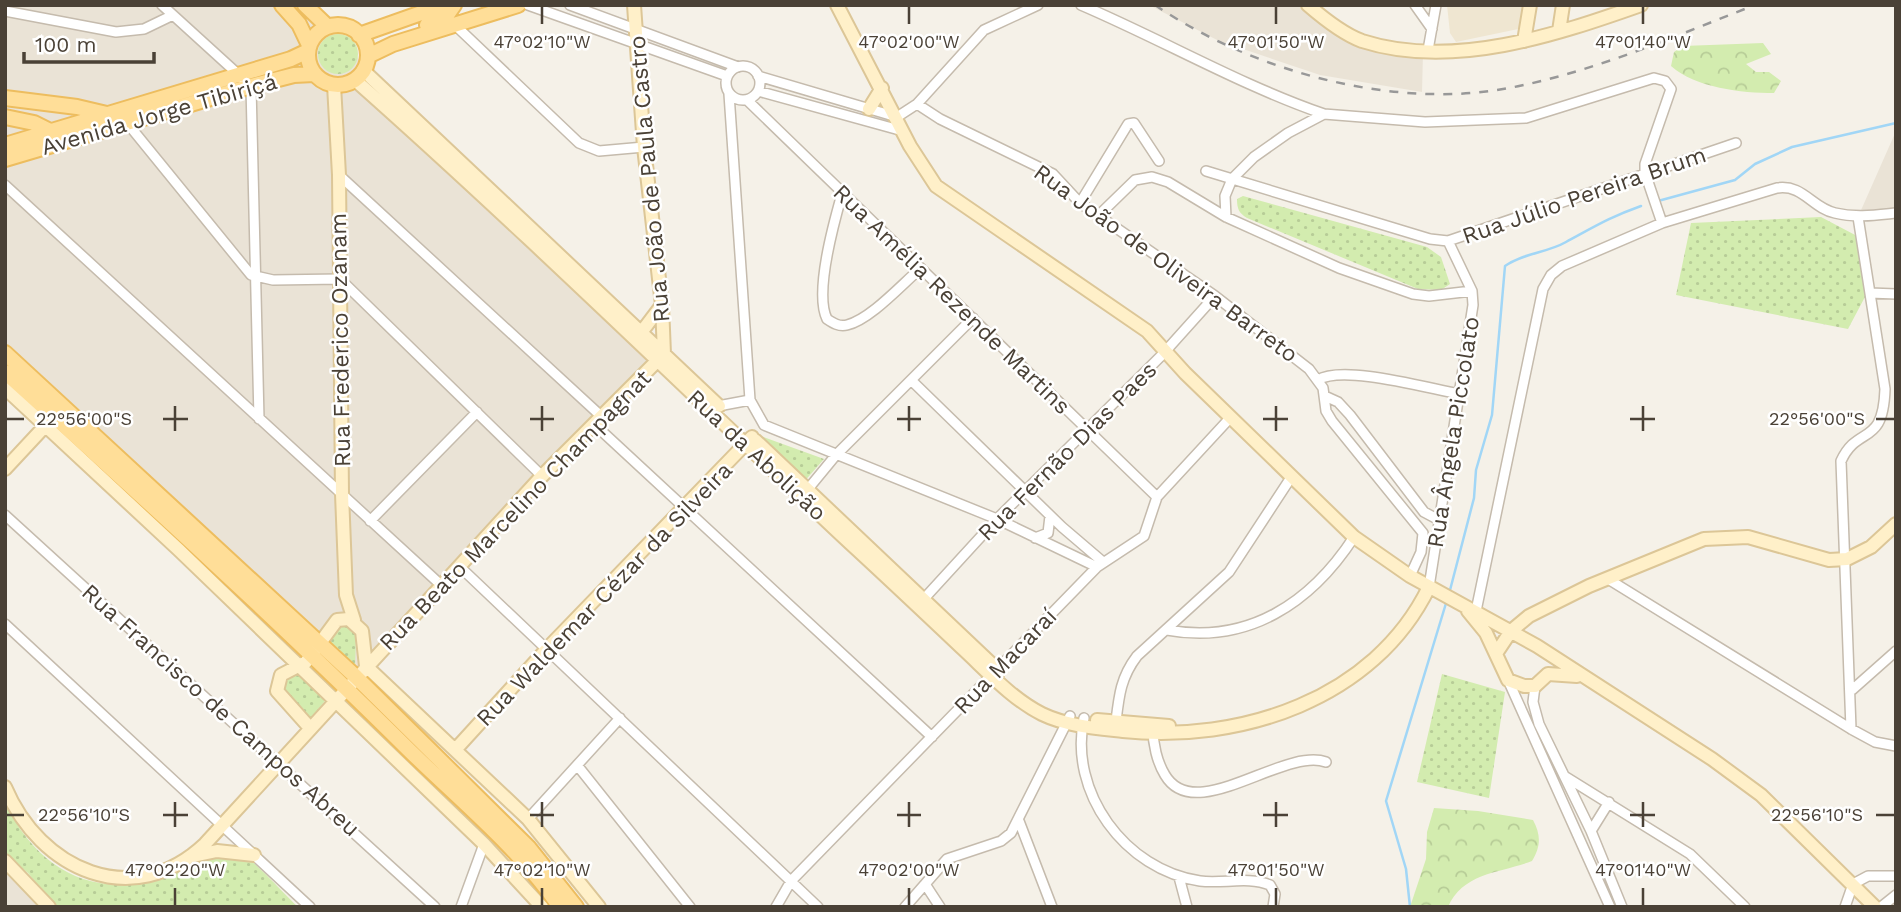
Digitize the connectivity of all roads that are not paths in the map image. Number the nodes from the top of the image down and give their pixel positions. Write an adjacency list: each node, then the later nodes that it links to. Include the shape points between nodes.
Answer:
1 (162, 5): 21 (street)
2 (282, 5): 31 (main road, via 299,24)
3 (305, 5): 24 (main road)
4 (427, 5): 22 (main road)
5 (444, 5): 22 (main road)
6 (454, 5): 30 (main road, via 445,18)
7 (518, 5): 23 (main road)
8 (528, 5): 28 (street)
9 (570, 5): 28 (street)
10 (634, 5): 28 (main road, Rua João de Paula Castro)
11 (837, 5): 41 (main road)
12 (1038, 5): 46 (street, via 984,30)
13 (1081, 5): 48 (street, via 1282,99)
14 (1308, 5): 32 (main road, via 1359,40)
15 (1415, 5): 25 (street)
16 (1436, 5): 25 (street)
17 (1530, 5): 29 (main road)
18 (1563, 5): 26 (main road)
19 (1641, 5): 26 (main road)
20 (5, 11): 21 (street, via 130,33)
21 (173, 15): 36 (street)
22 (413, 17): 27 (main road)
23 (455, 25): 30 (main road); 58 (street, via 579,142 599,151)
24 (328, 27): 27 (main road, via 343,26); 31 (main road)
25 (1432, 29): 32 (street)
26 (1559, 31): 29 (main road)
27 (359, 35): 34 (main road)
28 (636, 36): 33 (street); 37 (street); 58 (main road, Rua João de Paula Castro)
29 (1524, 41): 32 (main road)
30 (393, 44): 34 (main road)
31 (309, 48): 35 (main road); 36 (main road, Avenida Jorge Tibiriçá)
32 (1428, 50)
33 (738, 67): 37 (street); 38 (street, via 748,67)
34 (362, 69): 39 (main road); 83 (main road, Rua da Abolição)
35 (314, 74): 39 (main road); 40 (main road, Avenida Jorge Tibiriçá)
36 (239, 75): 40 (street); 49 (main road, Avenida Jorge Tibiriçá)
37 (727, 76): 43 (street)
38 (758, 76): 42 (street); 47 (street)
39 (334, 85): 63 (main road, Rua Frederico Ozanam)
40 (251, 86): 52 (main road, Avenida Jorge Tibiriçá); 75 (street)
41 (882, 88): 47 (main road); 50 (main road)
42 (758, 91): 45 (street); 53 (street)
43 (729, 94): 45 (street); 94 (street)
44 (5, 99): 49 (main road)
45 (747, 100): 66 (street, Rua Amélia Rezende Martins)
46 (917, 104): 50 (street); 67 (street, Rua João de Oliveira Barreto, via 1053,174)
47 (869, 109): 50 (street)
48 (1324, 114): 62 (street, via 1425,122 1526,118 1661,79 1671,93); 64 (street, via 1254,157)
49 (112, 115): 54 (main road, Avenida Jorge Tibiriçá)
50 (897, 117): 53 (main road)
51 (11, 118): 54 (main road); 55 (main road, via 23,124)
52 (128, 124): 54 (main road, Avenida Jorge Tibiriçá); 75 (street, via 243,267)
53 (903, 131): 85 (main road, via 936,186 1135,323)
54 (57, 137): 55 (main road, Avenida Jorge Tibiriçá); 59 (main road, Avenida Jorge Tibiriçá)
55 (26, 139): 57 (main road, Avenida Jorge Tibiriçá)
56 (1736, 143): 62 (street, Rua Júlio Pereira Brum)
57 (5, 145)
58 (644, 146): 81 (main road, Rua João de Paula Castro)
59 (5, 159)
60 (1159, 161): 67 (street, via 1142,131 1134,123 1128,124)
61 (1206, 172): 64 (street, Rua Júlio Pereira Brum)
62 (1645, 173): 72 (street); 73 (street, Rua Júlio Pereira Brum)
63 (339, 175): 76 (main road, Rua Frederico Ozanam); 99 (street)
64 (1232, 179): 70 (street, via 1225,196); 73 (street, Rua Júlio Pereira Brum)
65 (5, 185): 98 (street)
66 (842, 194): 74 (street, Rua Amélia Rezende Martins); 74 (street, via 823,296 827,319 847,326)
67 (1080, 203): 69 (street, Rua João de Oliveira Barreto)
68 (1896, 213): 71 (street)
69 (1099, 215): 70 (street, via 1135,180 1152,177); 80 (street, Rua João de Oliveira Barreto)
70 (1226, 217): 77 (street, via 1339,268 1413,294)
71 (1858, 217): 72 (street, via 1823,209 1790,186); 78 (street)
72 (1662, 223): 131 (street, via 1562,266 1546,281)
73 (1448, 241): 77 (street, Rua Ângela Piccolato)
74 (921, 268): 82 (street, Rua Amélia Rezende Martins)
75 (257, 278): 76 (street); 98 (street)
76 (340, 279): 96 (street); 109 (main road, Rua Frederico Ozanam)
77 (1472, 291): 92 (street, Rua Ângela Piccolato, via 1474,305)
78 (1870, 293): 79 (street); 91 (street)
79 (1896, 294)
80 (1215, 296): 85 (street, Rua Fernão Dias Paes); 88 (street, Rua João de Oliveira Barreto)
81 (662, 305): 83 (main road); 86 (main road, Rua João de Paula Castro)
82 (973, 318): 89 (street); 101 (street, Rua Amélia Rezende Martins)
83 (638, 337): 86 (main road, Rua da Abolição)
84 (5, 353): 139 (main road)
85 (1164, 353): 97 (main road); 101 (street, Rua Fernão Dias Paes)
86 (660, 357): 95 (main road, Rua da Abolição); 99 (main road, Rua Beato Marcelino Champagnat); 102 (main road, Rua da Abolição)
87 (5, 372): 139 (main road)
88 (1318, 380): 92 (street, via 1332,374 1354,375); 93 (street, Rua João de Oliveira Barreto)
89 (912, 381): 103 (street); 108 (street)
90 (5, 388): 100 (main road)
91 (1891, 390): 122 (street, via 1877,428 1846,450 1841,461)
92 (1460, 394): 115 (street, Rua Ângela Piccolato)
93 (1326, 397): 115 (street, Rua João de Oliveira Barreto, via 1350,415 1424,512); 118 (street, Rua João de Oliveira Barreto, via 1332,421)
94 (750, 400): 95 (street); 103 (street, via 764,425)
95 (718, 406): 102 (main road, Rua da Abolição)
96 (477, 412): 105 (street); 116 (street)
97 (1230, 418): 106 (main road); 110 (street, Rua Macaraí)
98 (259, 419): 109 (street)
99 (597, 420): 105 (main road, Rua Beato Marcelino Champagnat); 111 (street)
100 (46, 425): 104 (main road); 144 (main road)
101 (1087, 429): 108 (street, Rua Fernão Dias Paes); 110 (street, Rua Amélia Rezende Martins)
102 (750, 440): 107 (main road, Rua da Abolição); 111 (main road, Rua Waldemar Cézar da Silveira); 130 (main road, Rua da Abolição)
103 (836, 455): 107 (street); 114 (street)
104 (5, 469)
105 (542, 476): 124 (main road, Rua Beato Marcelino Champagnat)
106 (1290, 479): 119 (main road); 135 (street, via 1229,572)
107 (808, 489): 130 (main road, Rua da Abolição)
108 (1026, 491): 113 (street); 114 (street, Rua Fernão Dias Paes)
109 (342, 494): 116 (street); 129 (main road, Rua Frederico Ozanam)
110 (1157, 497): 123 (street, Rua Macaraí, via 1144,536)
111 (686, 507): 138 (main road, Rua Waldemar Cézar da Silveira); 160 (street)
112 (5, 515): 163 (street, Rua Francisco de Campos Abreu)
113 (1050, 516): 120 (street, via 1048,533); 123 (street)
114 (997, 519): 120 (street); 130 (street, Rua Fernão Dias Paes)
115 (1439, 520): 121 (street, Rua Ângela Piccolato)
116 (370, 521): 127 (street)
117 (1896, 524): 122 (main road, via 1871,547)
118 (1423, 533): 121 (street, Rua João de Oliveira Barreto); 125 (street, via 1421,552)
119 (1354, 537): 125 (main road); 135 (street, via 1325,578 1288,608 1214,634)
120 (1035, 538): 123 (street)
121 (1435, 545): 128 (street, Rua Ângela Piccolato)
122 (1847, 559): 126 (main road, via 1829,560 1748,537 1726,536 1682,545); 151 (street)
123 (1100, 565): 145 (street, Rua Macaraí)
124 (459, 566): 127 (main road, Rua Beato Marcelino Champagnat); 138 (street)
125 (1410, 576): 128 (main road)
126 (1608, 579): 136 (main road, via 1529,616); 159 (street)
127 (441, 586): 140 (main road, Rua Beato Marcelino Champagnat)
128 (1434, 590): 131 (main road); 158 (main road, Rua da Abolição, via 1393,640 1342,684 1284,712 1194,733)
129 (346, 595): 132 (main road, Rua Frederico Ozanam); 133 (main road, Rua Frederico Ozanam)
130 (921, 602): 145 (main road, Rua da Abolição)
131 (1466, 607): 136 (main road); 142 (main road)
132 (337, 620): 133 (main road); 139 (main road, Rua Frederico Ozanam)
133 (354, 620): 137 (main road, Rua Frederico Ozanam)
134 (5, 624): 171 (street)
135 (1167, 630): 155 (street, via 1127,669 1120,685)
136 (1511, 631): 142 (main road); 143 (main road)
137 (364, 643): 140 (main road); 147 (main road, Rua Frederico Ozanam)
138 (547, 649): 153 (street); 162 (main road, Rua Waldemar Cézar da Silveira)
139 (316, 650): 144 (main road, Rua Frederico Ozanam); 147 (main road)
140 (381, 650): 147 (main road, Rua Beato Marcelino Champagnat)
141 (1896, 651): 151 (street)
142 (1497, 652): 149 (main road)
143 (1548, 653): 146 (main road); 148 (main road)
144 (300, 666): 152 (main road); 157 (main road, Rua Frederico Ozanam, via 281,675 277,691)
145 (994, 672): 154 (main road, Rua da Abolição, via 1025,704); 160 (street, Rua Macaraí)
146 (1548, 674): 148 (main road); 150 (main road)
147 (356, 677): 152 (main road, Rua Beato Marcelino Champagnat); 162 (main road); 188 (main road); 189 (main road, via 529,848)
148 (1588, 679): 181 (main road, via 1761,795)
149 (1508, 680): 150 (main road); 199 (street)
150 (1535, 686): 166 (street, via 1535,711)
151 (1852, 690): 159 (street)
152 (335, 701): 157 (main road, Rua Beato Marcelino Champagnat); 173 (main road)
153 (620, 718): 165 (street); 179 (street)
154 (1068, 720): 156 (main road, Rua da Abolição); 170 (street)
155 (1116, 721): 156 (main road, Rua da Abolição); 158 (main road, Rua da Abolição)
156 (1083, 722): 158 (main road, Rua da Abolição); 177 (street, via 1082,769 1100,813 1140,855)
157 (310, 728): 163 (main road, Rua Beato Marcelino Champagnat)
158 (1153, 729): 164 (street, via 1162,769 1181,791 1226,787 1307,758)
159 (1851, 729): 161 (street, via 1875,742)
160 (932, 737): 179 (street, Rua Macaraí)
161 (1896, 746)
162 (455, 750): 169 (main road)
163 (279, 762): 171 (main road, Rua Beato Marcelino Champagnat); 185 (street, Rua Francisco de Campos Abreu)
164 (1326, 762)
165 (577, 765): 169 (street); 191 (street)
166 (1565, 777): 168 (street); 172 (street)
167 (5, 787): 175 (main road, via 33,834 62,862 80,871 125,878 156,874)
168 (1609, 803): 172 (street); 201 (street, via 1690,853)
169 (527, 819): 190 (main road)
170 (1018, 821): 180 (street, via 1001,841 947,859); 196 (street)
171 (222, 825): 174 (street); 175 (main road, Rua Beato Marcelino Champagnat)
172 (1591, 831): 200 (street)
173 (484, 844): 186 (street); 187 (main road)
174 (254, 855): 175 (main road, via 216,851); 184 (street)
175 (193, 856)
176 (5, 861): 183 (main road)
177 (1180, 877): 197 (street); 198 (street, via 1270,885 1275,894)
178 (1895, 877): 181 (street, via 1868,876)
179 (791, 881): 192 (street, Rua Macaraí); 193 (street)
180 (925, 884): 194 (street); 195 (street)
181 (1853, 884): 202 (street); 203 (main road)
182 (1896, 895): 204 (street)
183 (40, 903)
184 (310, 907)
185 (435, 907)
186 (461, 907)
187 (542, 907)
188 (560, 907)
189 (576, 907)
190 (599, 907)
191 (690, 907)
192 (776, 907)
193 (818, 907)
194 (905, 907)
195 (940, 907)
196 (1052, 907)
197 (1187, 907)
198 (1273, 907)
199 (1610, 907)
200 (1622, 907)
201 (1745, 907)
202 (1845, 907)
203 (1875, 907)
204 (1881, 907)

